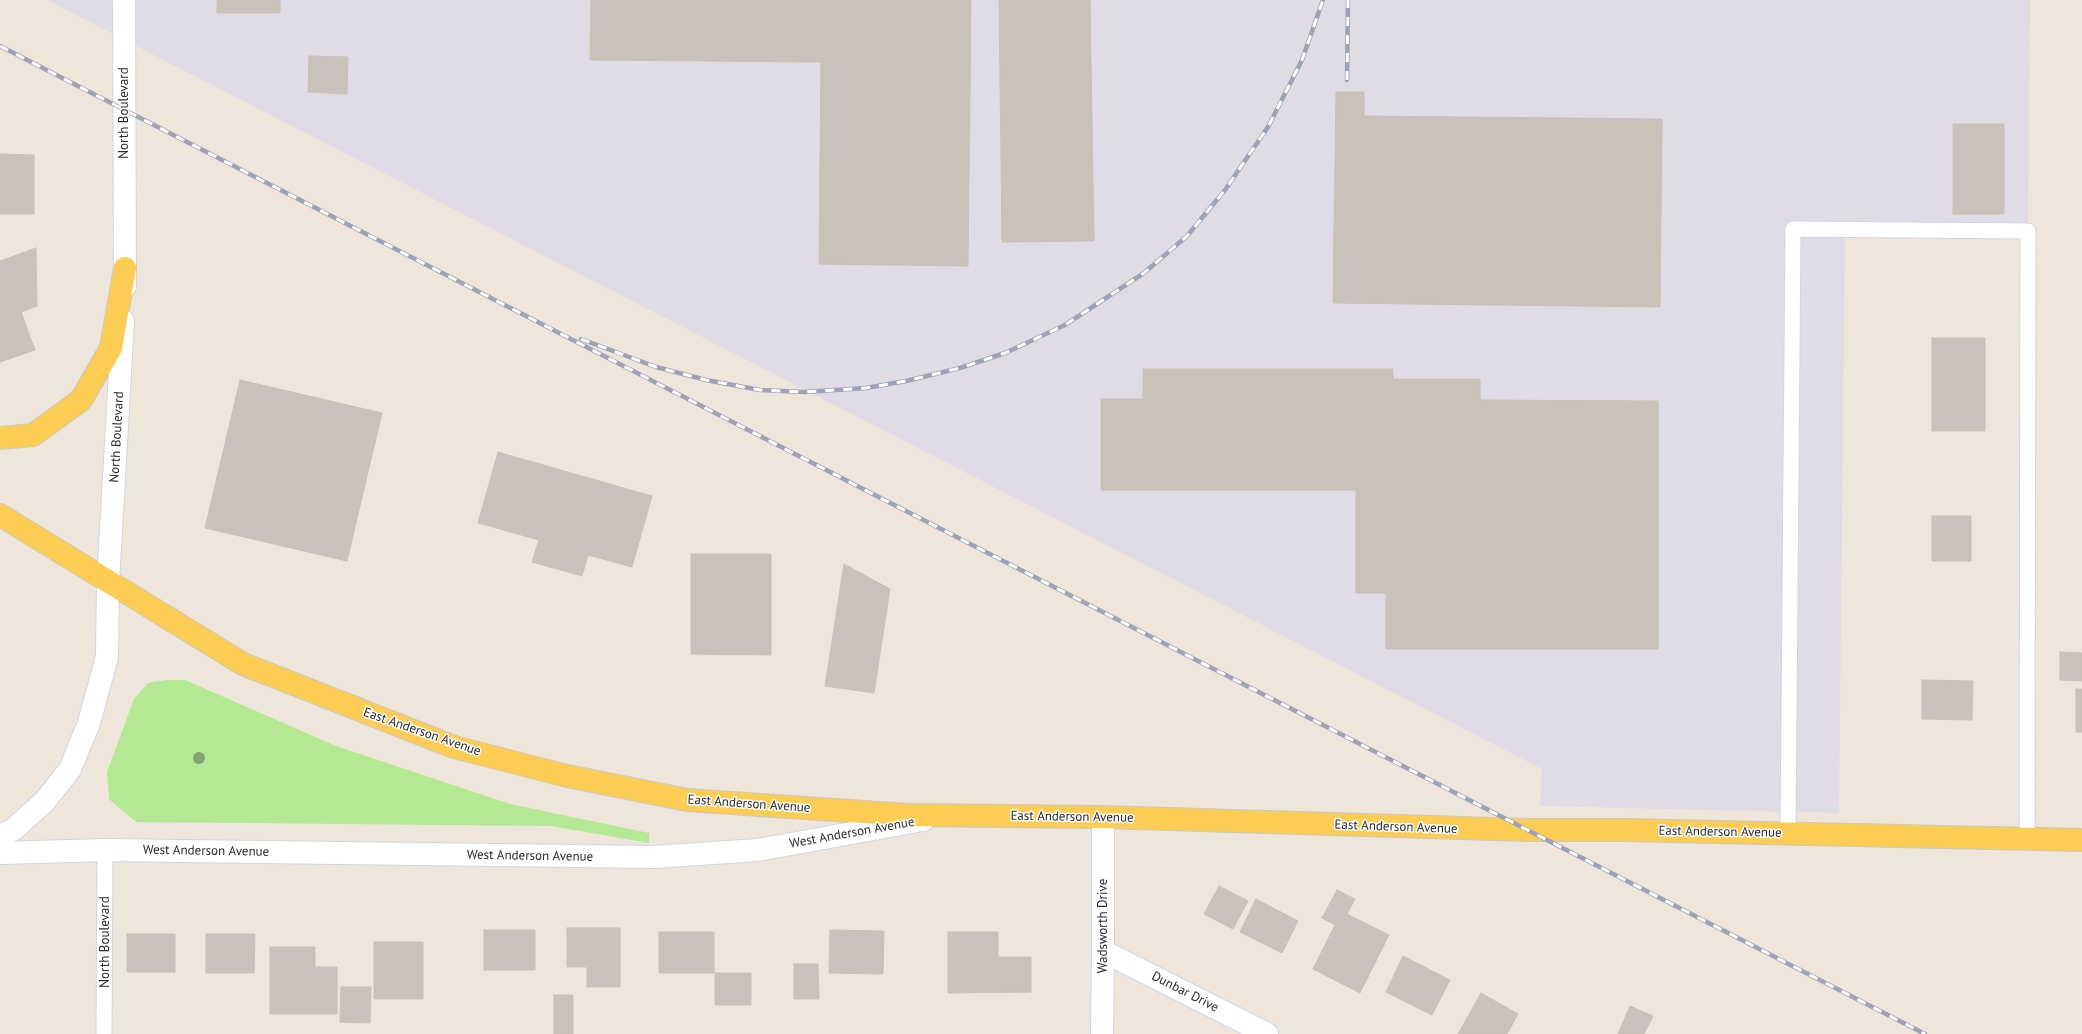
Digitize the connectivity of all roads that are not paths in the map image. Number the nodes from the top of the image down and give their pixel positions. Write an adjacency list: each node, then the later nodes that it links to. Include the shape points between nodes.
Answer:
1 (124, 0): 2 (street, North Boulevard)
2 (125, 268): 3 (main road, via 111,348 81,400 33,435); 5 (street, North Boulevard)
3 (0, 438)
4 (0, 515): 5 (main road, East Anderson Avenue)
5 (108, 582): 6 (main road, East Anderson Avenue, via 243,664 454,747 567,776 687,800 908,815); 9 (street, North Boulevard, via 107,658 89,723 70,769 45,801 14,829)
6 (951, 815): 7 (main road, East Anderson Avenue); 12 (street, West Anderson Avenue, via 758,850 654,857)
7 (1103, 817): 8 (main road, East Anderson Avenue, via 1528,830); 14 (street, Wadsworth Drive)
8 (1788, 833): 10 (main road, East Anderson Avenue); 10 (lane, via 1793,230 2028,230)
9 (0, 836)
10 (2027, 838): 11 (main road, East Anderson Avenue)
11 (2082, 840)
12 (105, 850): 13 (street, West Anderson Avenue); 15 (lane, North Boulevard)
13 (0, 853)
14 (1102, 950): 16 (street, Wadsworth Drive); 17 (street, Dunbar Drive)
15 (104, 1034)
16 (1102, 1034)
17 (1267, 1034)

